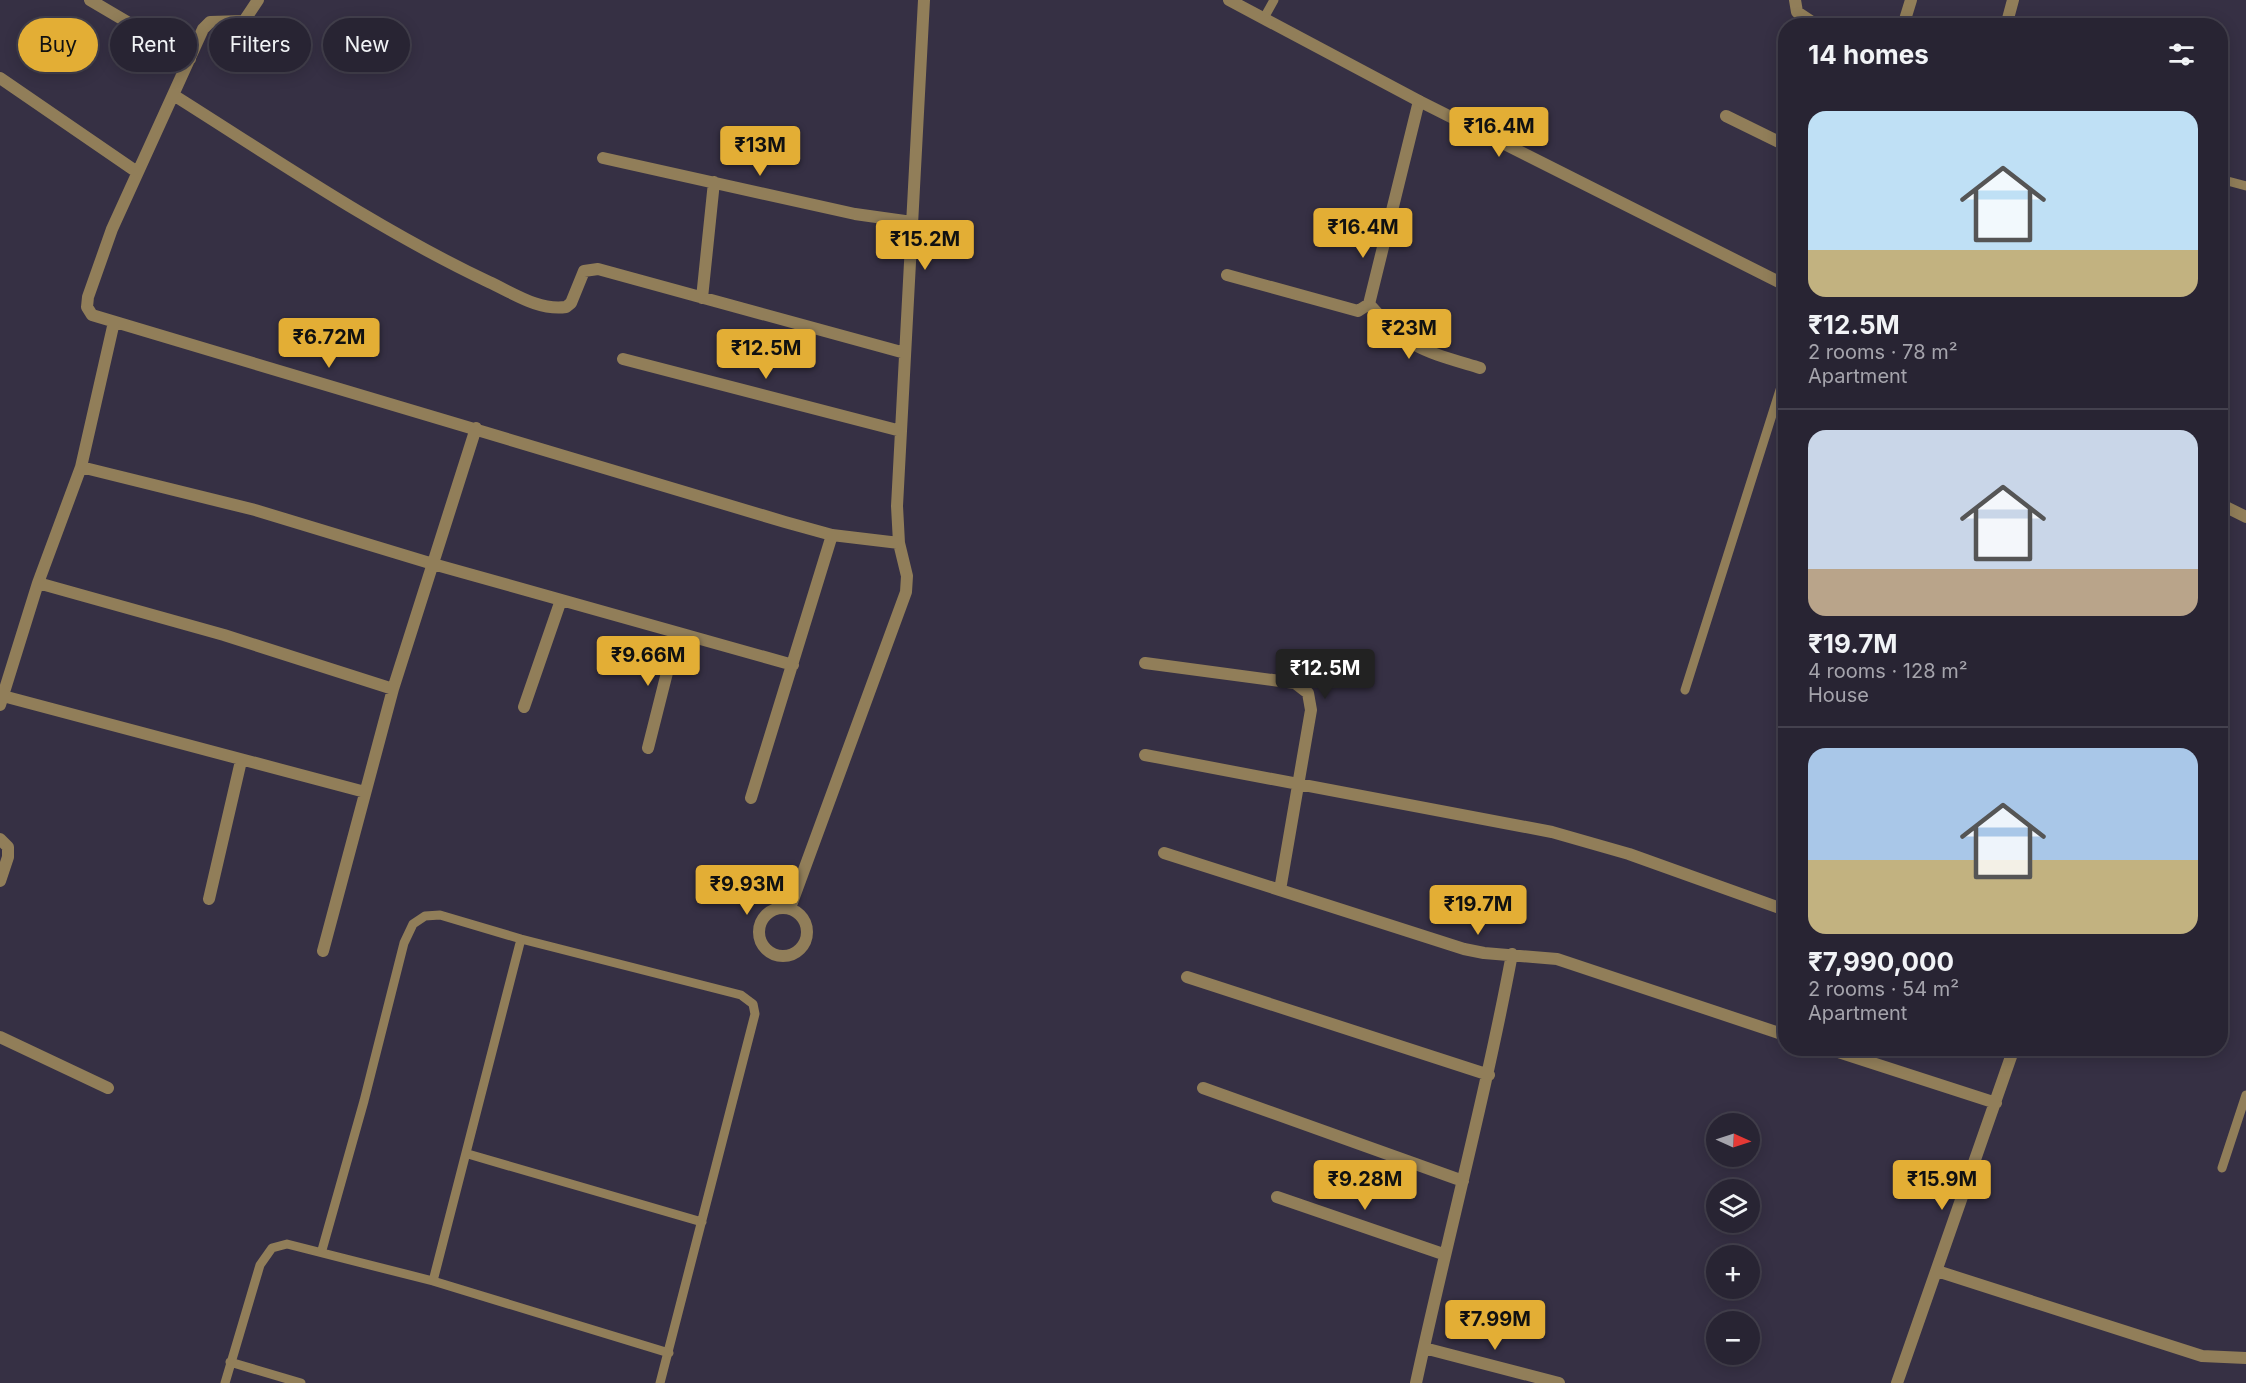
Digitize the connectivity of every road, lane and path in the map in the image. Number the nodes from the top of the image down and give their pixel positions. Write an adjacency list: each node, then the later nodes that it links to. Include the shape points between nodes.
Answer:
1 (90, 0): 9 (street)
2 (258, 0): 14 (street, via 244,21 210,22)
3 (924, 0): 26 (street)
4 (1229, 0): 10 (street)
5 (1274, 0): 10 (lane)
6 (1795, 0): 11 (street, via 1797,12)
7 (1911, 0): 12 (street)
8 (2013, 0): 13 (street)
9 (121, 18)
10 (1264, 18): 18 (street)
11 (1806, 18)
12 (1905, 18)
13 (2008, 18)
14 (197, 43)
15 (185, 72): 17 (street)
16 (0, 78): 22 (street)
17 (175, 96): 22 (street); 29 (street, via 372,220 450,264 538,305 566,308 580,277 590,269)
18 (1419, 101): 28 (street); 30 (street)
19 (1725, 116): 20 (street)
20 (1778, 142)
21 (603, 158): 24 (street)
22 (137, 172): 31 (street, via 88,297 87,307 92,315)
23 (2228, 180): 25 (lane)
24 (714, 182): 26 (street, via 855,214); 29 (street)
25 (2246, 186)
26 (912, 222): 32 (street)
27 (1227, 275): 30 (street, via 1358,311)
28 (1778, 281)
29 (702, 298): 32 (street)
30 (1369, 304): 34 (street, via 1412,345)
31 (114, 322): 36 (street); 38 (street)
32 (905, 353): 37 (street)
33 (623, 359): 37 (street)
34 (1479, 368)
35 (1778, 396): 50 (lane)
36 (476, 429): 41 (street); 43 (street)
37 (901, 431): 42 (street)
38 (81, 467): 43 (street, via 255,510); 44 (street)
39 (2228, 508): 40 (street)
40 (2246, 517)
41 (832, 535): 42 (street); 48 (street)
42 (899, 543): 65 (street, via 906,592)
43 (433, 564): 45 (street); 49 (street)
44 (38, 583): 49 (street, via 224,635); 51 (street)
45 (561, 600): 46 (street); 52 (street)
46 (677, 633): 48 (street); 53 (street)
47 (1146, 663): 56 (street, via 1295,683 1308,693 1311,710)
48 (792, 665): 58 (street)
49 (393, 689): 57 (street)
50 (1685, 690)
51 (1, 700): 55 (street)
52 (524, 707)
53 (648, 748)
54 (1145, 755): 56 (street)
55 (242, 761): 57 (street); 63 (street)
56 (1299, 782): 62 (street); 64 (street, via 1584,841)
57 (365, 792): 67 (street)
58 (751, 798)
59 (0, 839): 61 (street, via 8,847 8,857)
60 (1164, 853): 62 (street)
61 (0, 881)
62 (1280, 890): 68 (street, via 1464,949)
63 (209, 899)
64 (1778, 907)
65 (790, 908): 65 (street, via 776,908 764,916 758,929 760,943 770,953 783,957 797,953 806,942 805,921)
66 (521, 939): 79 (lane); 83 (lane, via 741,995 753,1004 755,1014); 84 (lane, via 440,915 425,916 413,924 404,943)
67 (323, 951)
68 (1512, 954): 70 (street, via 1557,959); 74 (street)
69 (1187, 977): 74 (street)
70 (1778, 1033)
71 (0, 1037): 75 (street)
72 (1851, 1056): 78 (street)
73 (2011, 1056): 78 (street)
74 (1489, 1075): 81 (street)
75 (108, 1088)
76 (1203, 1088): 81 (street)
77 (2246, 1095): 80 (lane)
78 (1996, 1103): 86 (street)
79 (468, 1154): 83 (lane); 87 (lane)
80 (2222, 1168)
81 (1463, 1181): 85 (street)
82 (1277, 1197): 85 (street)
83 (702, 1222): 89 (lane)
84 (322, 1251): 87 (lane); 91 (lane, via 287,1244 272,1248 260,1265)
85 (1443, 1254): 88 (street)
86 (1937, 1271): 90 (street, via 2202,1356); 97 (street)
87 (434, 1281): 89 (lane)
88 (1424, 1348): 95 (street); 96 (street)
89 (669, 1353): 94 (lane)
90 (2246, 1358)
91 (230, 1362): 92 (lane); 93 (lane)
92 (225, 1383)
93 (301, 1383)
94 (660, 1383)
95 (1416, 1383)
96 (1559, 1383)
97 (1897, 1383)

